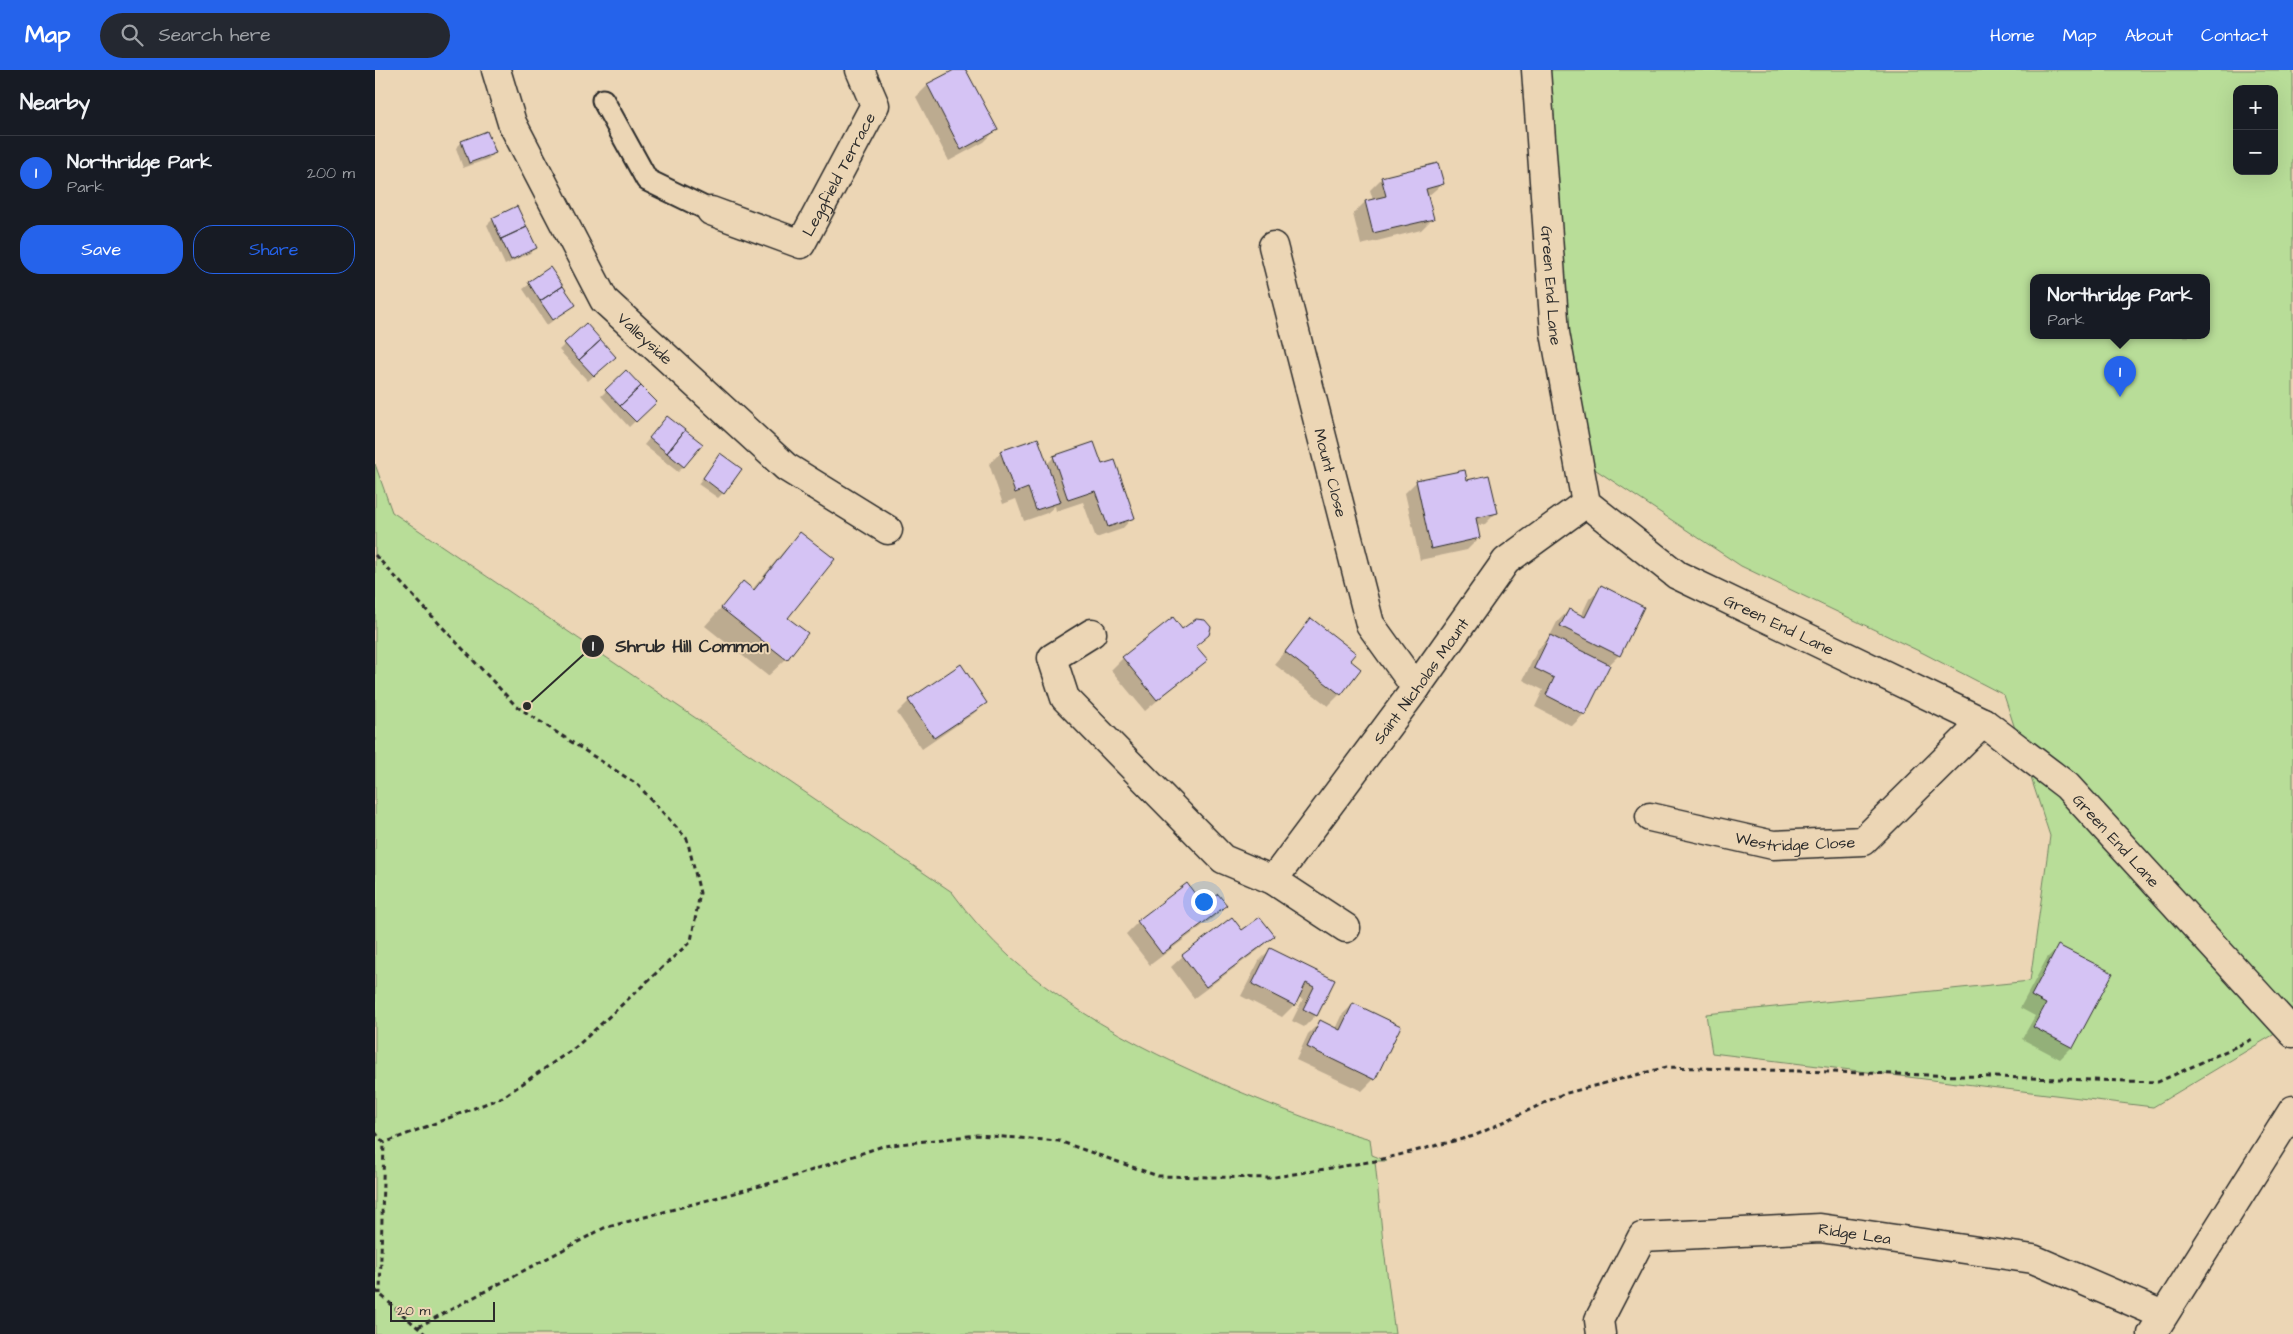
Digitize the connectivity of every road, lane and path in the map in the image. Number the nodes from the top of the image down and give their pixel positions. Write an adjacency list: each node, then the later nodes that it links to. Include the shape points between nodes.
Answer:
1 (496, 70): 8 (street, Valleyside, via 512,122 604,300 786,467)
2 (859, 70): 5 (street, Leggfield Terrace, via 875,104 801,244)
3 (1536, 70): 7 (street, Green End Lane, via 1555,333)
4 (603, 100): 5 (lane, via 647,180)
5 (711, 210)
6 (1273, 246): 11 (street, Mount Close, via 1370,624)
7 (1586, 503): 11 (street, Saint Nicholas Mount, via 1506,561); 12 (street, Green End Lane, via 1677,575)
8 (888, 530)
9 (375, 555): 19 (path, via 516,706 638,785 687,838 700,892 691,941 576,1047 503,1097)
10 (1092, 633): 14 (street, via 1052,658 1065,698 1223,860)
11 (1416, 688): 14 (street, Saint Nicholas Mount)
12 (1983, 722): 13 (street, Westridge Close, via 1863,841 1773,845); 16 (street, Green End Lane, via 2067,786)
13 (1650, 816)
14 (1273, 880): 15 (street)
15 (1346, 928)
16 (2289, 1028): 23 (path, via 2158,1082 1667,1067 1563,1094 1474,1136 1375,1161 1269,1178 1158,1176 1059,1142 977,1135 883,1146 786,1179 605,1228)
17 (2293, 1110): 22 (street, Ridge Lea)
18 (375, 1132): 19 (path)
19 (384, 1143): 21 (path)
20 (375, 1290): 21 (path)
21 (380, 1294): 23 (path)
22 (2157, 1324): 25 (street, Ridge Lea, via 2033,1259 1820,1228 1642,1237 1599,1320)
23 (418, 1328): 24 (path)
24 (425, 1334)
25 (1601, 1334)

